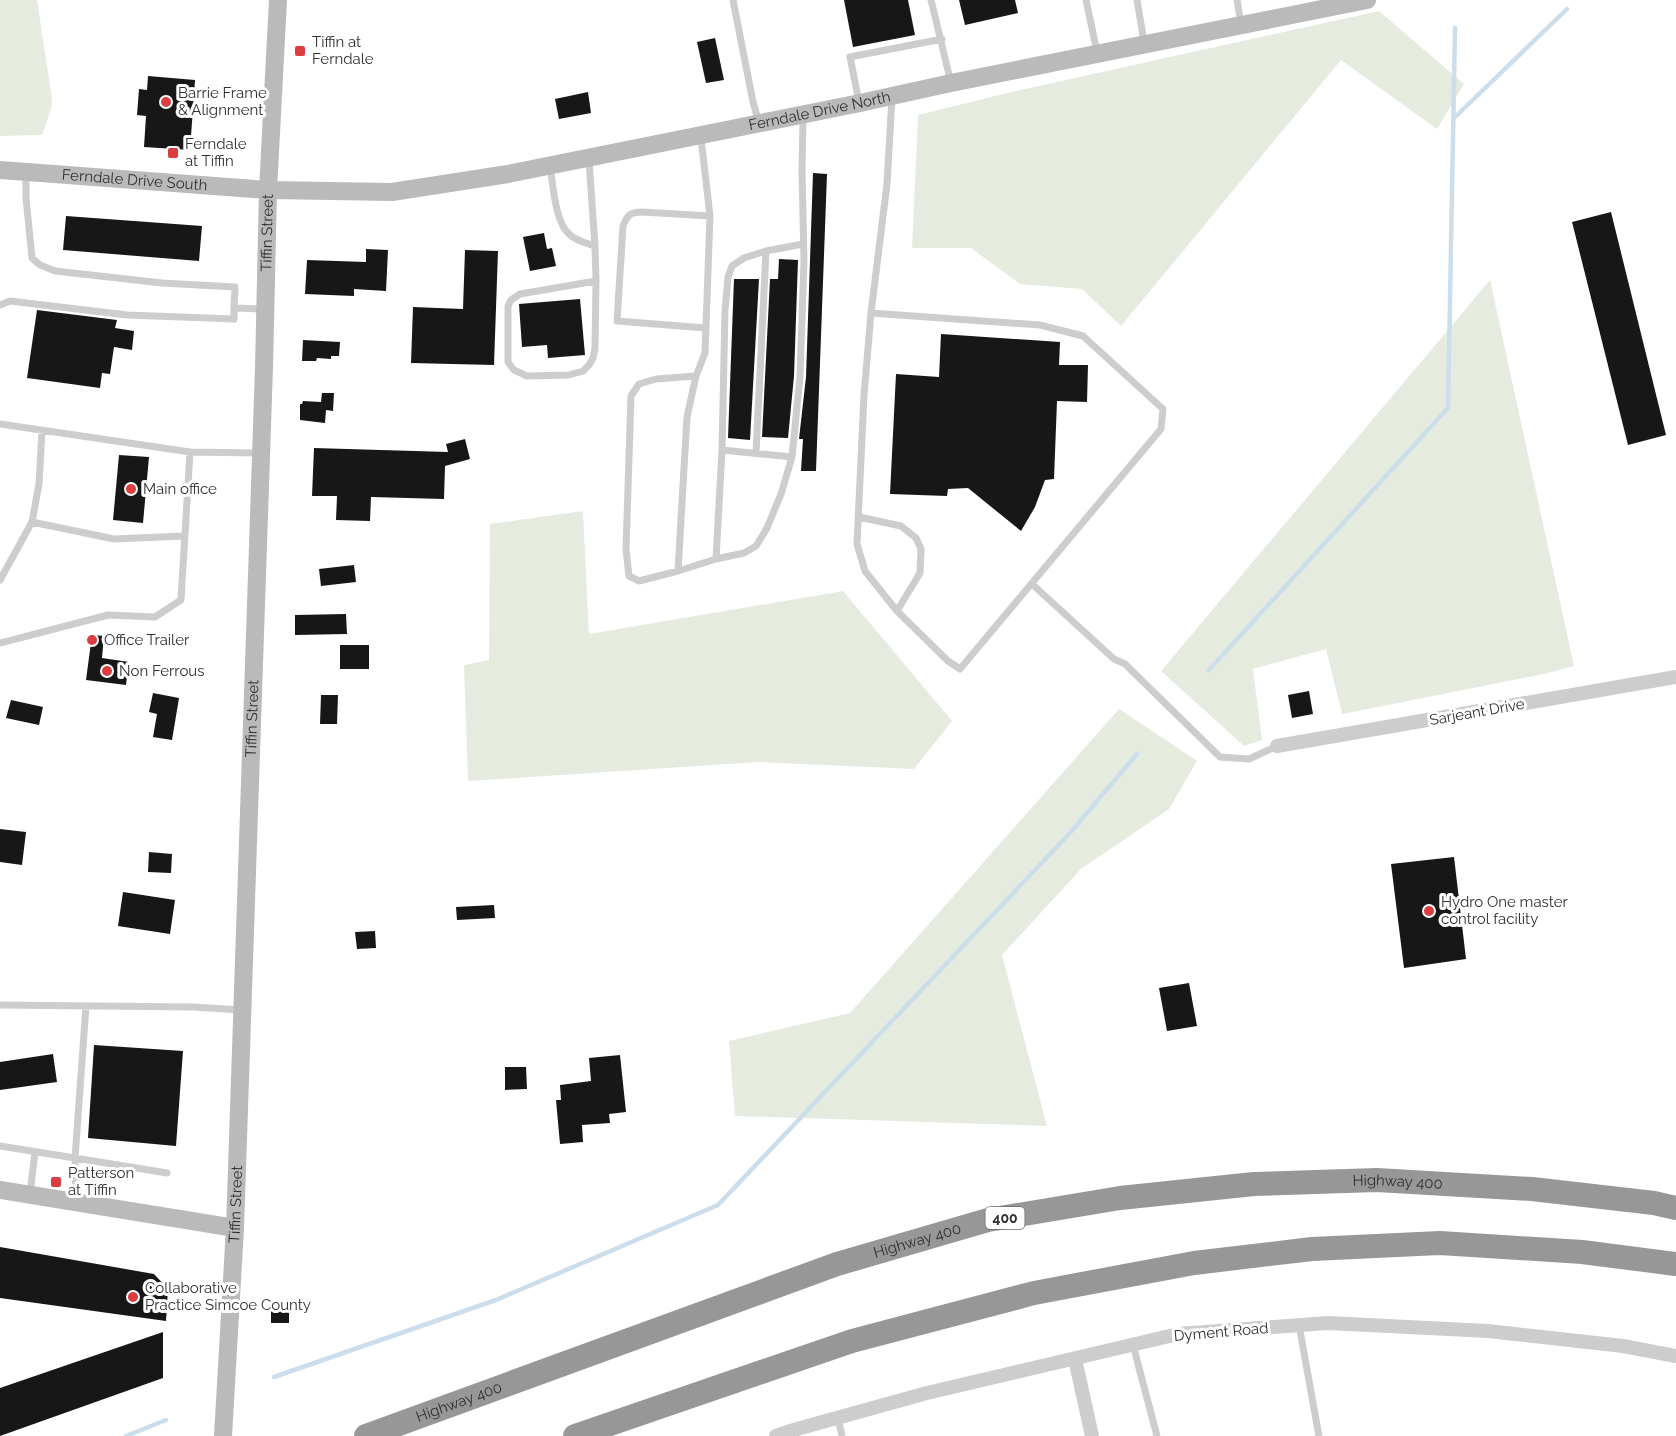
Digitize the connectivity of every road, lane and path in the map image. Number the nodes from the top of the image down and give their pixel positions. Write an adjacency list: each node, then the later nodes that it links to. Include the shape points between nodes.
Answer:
1 (278, 0): 23 (street, Tiffin Street)
2 (733, 0): 17 (lane)
3 (931, 0): 10 (lane)
4 (1086, 0): 12 (lane)
5 (1137, 0): 11 (lane)
6 (1237, 0): 9 (lane)
7 (1367, 0): 8 (street, Ferndale Drive North)
8 (1324, 4): 9 (street, Ferndale Drive North)
9 (1241, 26): 11 (street, Ferndale Drive North)
10 (942, 39): 13 (lane); 15 (lane, via 850,57)
11 (1145, 45): 12 (street, Ferndale Drive North)
12 (1098, 55): 13 (street, Ferndale Drive North)
13 (951, 83): 14 (street, Ferndale Drive North)
14 (892, 96): 15 (street, Ferndale Drive North); 32 (lane, via 887,184)
15 (860, 103): 16 (street, Ferndale Drive North)
16 (803, 114): 17 (street, Ferndale Drive North); 25 (lane)
17 (759, 123): 18 (street, Ferndale Drive North)
18 (701, 135): 19 (street, Ferndale Drive North); 24 (lane)
19 (588, 158): 20 (street, Ferndale Drive North); 26 (lane)
20 (550, 166): 23 (street, Ferndale Drive North, via 392,192); 26 (lane, via 563,228 570,236)
21 (0, 170): 22 (street, Ferndale Drive South)
22 (26, 172): 23 (street, Ferndale Drive South); 30 (lane, via 32,258 40,266 138,280 235,287)
23 (268, 190): 31 (street, Tiffin Street)
24 (710, 216): 33 (lane); 33 (lane, via 642,212 627,216 622,226 617,321)
25 (803, 243): 27 (lane); 41 (lane, via 800,376)
26 (595, 246): 28 (lane)
27 (766, 251): 37 (lane, via 732,266 728,277); 40 (lane)
28 (596, 281): 28 (lane, via 595,348 589,365 569,375 527,375 513,370 508,362 511,300 520,294)
29 (0, 305): 30 (lane, via 10,301 127,315 234,319)
30 (234, 308): 31 (lane)
31 (266, 309): 39 (street, Tiffin Street)
32 (871, 313): 42 (lane); 48 (lane, via 1040,325 1083,336 1163,409 1161,429)
33 (706, 328): 34 (lane, via 705,353)
34 (696, 376): 46 (lane, via 687,417); 46 (lane, via 639,384 631,396 626,549 629,576 639,581)
35 (0, 424): 36 (lane)
36 (42, 430): 38 (lane); 43 (lane)
37 (722, 450): 40 (lane); 45 (lane)
38 (190, 452): 39 (lane); 44 (lane)
39 (261, 453): 55 (street, Tiffin Street)
40 (756, 453): 41 (lane)
41 (792, 457): 45 (lane, via 781,494 756,546)
42 (859, 517): 49 (lane, via 857,544 865,571); 49 (lane, via 901,526 916,538 921,549 920,573)
43 (32, 522): 44 (lane, via 114,539); 47 (lane)
44 (185, 536): 50 (lane, via 181,600 155,617 108,615)
45 (716, 559): 46 (lane)
46 (678, 571)
47 (0, 580)
48 (1032, 584): 49 (lane, via 960,669); 52 (lane, via 1114,659 1125,664 1221,757 1250,759)
49 (897, 611)
50 (0, 643)
51 (1676, 677): 52 (street, Sarjeant Drive)
52 (1277, 746)
53 (0, 1005): 54 (lane)
54 (86, 1006): 55 (lane); 58 (lane)
55 (242, 1010): 64 (street, Tiffin Street)
56 (0, 1146): 57 (lane)
57 (35, 1152): 58 (lane); 61 (lane)
58 (75, 1158): 59 (lane); 62 (lane)
59 (167, 1173)
60 (0, 1190): 61 (street)
61 (29, 1195): 62 (street)
62 (76, 1202): 64 (street)
63 (1676, 1208): 72 (highway, Highway 400 / 400, via 1532,1189 1377,1180 1254,1184 1120,1198 988,1220 837,1264)
64 (235, 1228): 71 (street, Tiffin Street)
65 (1676, 1263): 73 (highway, via 1582,1252 1440,1243 1312,1249 1194,1263 1034,1293 852,1341)
66 (1299, 1325): 67 (street, Dyment Road, via 1178,1334); 68 (street, Dyment Road, via 1488,1330); 78 (lane)
67 (1133, 1345): 69 (street, Dyment Road); 77 (lane)
68 (1676, 1356)
69 (1076, 1359): 70 (street, Dyment Road); 76 (street)
70 (838, 1418): 74 (street, Dyment Road); 75 (lane)
71 (223, 1436)
72 (366, 1436)
73 (575, 1436)
74 (776, 1436)
75 (842, 1436)
76 (1092, 1436)
77 (1157, 1436)
78 (1319, 1436)

